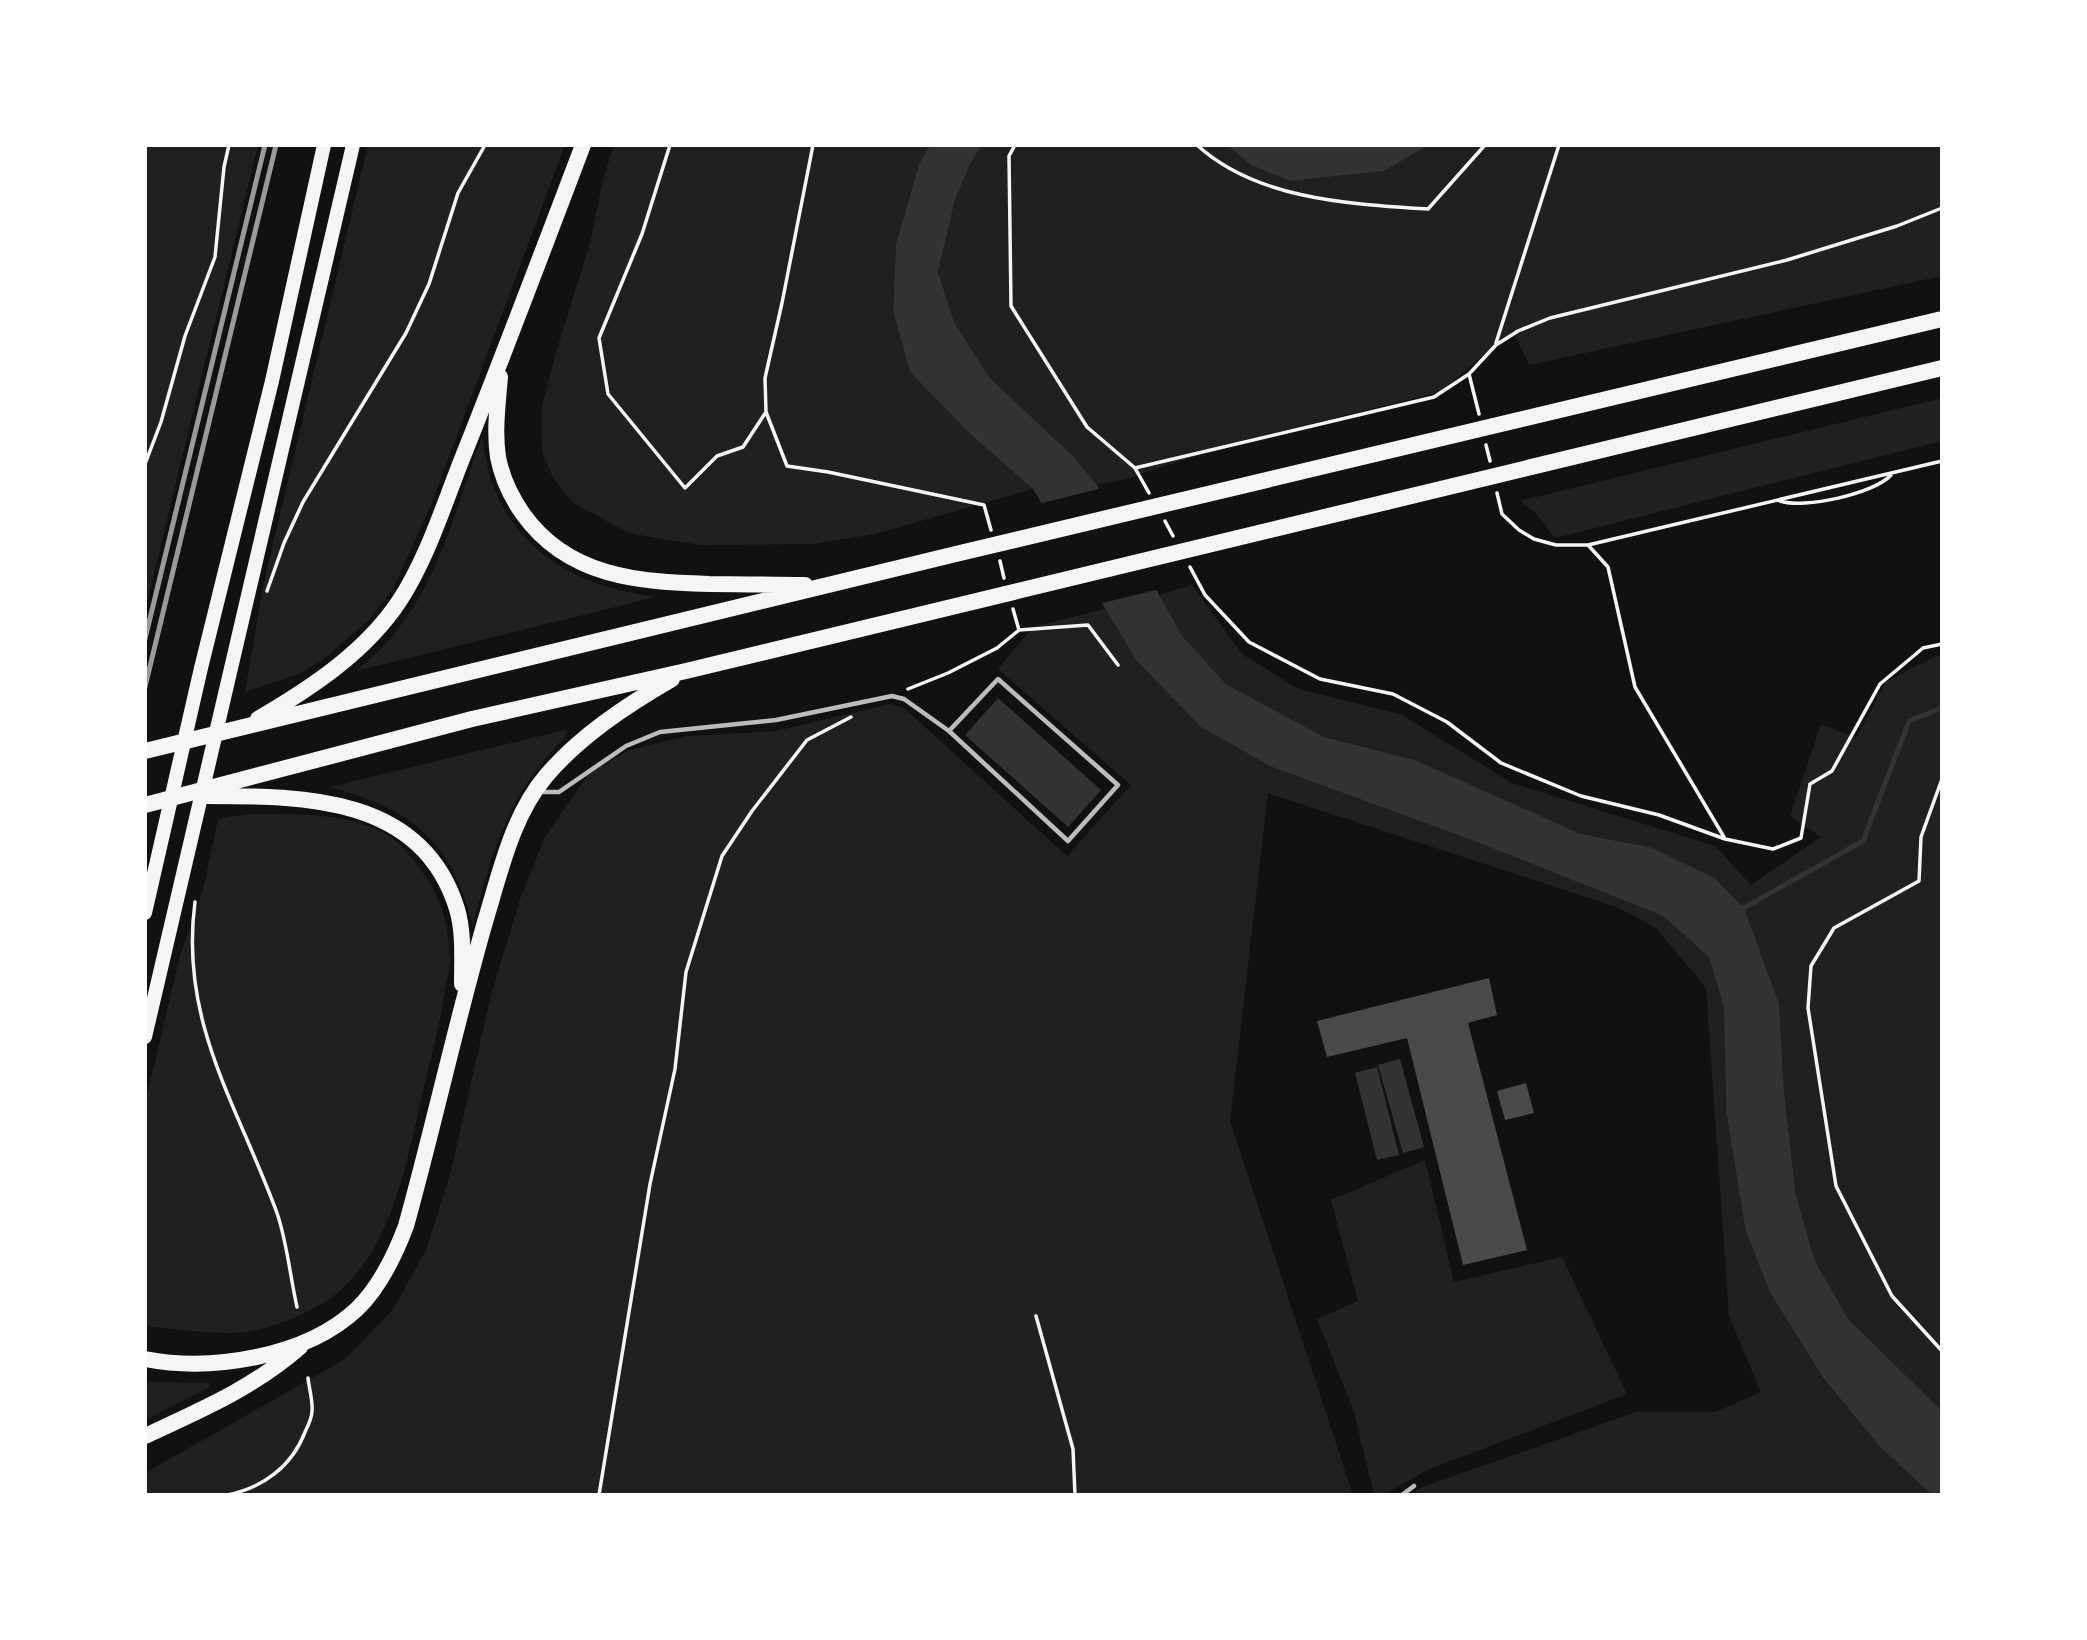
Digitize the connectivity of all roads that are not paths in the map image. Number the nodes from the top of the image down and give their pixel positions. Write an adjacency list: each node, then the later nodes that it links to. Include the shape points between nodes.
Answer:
1 (324, 145): 15 (main road)
2 (353, 145): 17 (main road)
3 (583, 145): 5 (highway)
4 (1942, 319): 7 (highway)
5 (502, 359): 7 (highway, via 496,420 498,457 510,496 536,531 562,552 590,567 627,578 667,583); 9 (highway, via 400,600 349,657)
6 (1942, 368): 8 (highway)
7 (832, 585): 9 (highway)
8 (686, 671): 12 (highway, via 578,744); 13 (highway, via 472,719)
9 (243, 728): 11 (highway)
10 (949, 731): 10 (lane, via 1068,841 1118,785 998,680); 12 (lane, via 904,699 892,696 776,720 660,732 626,746 559,792)
11 (145, 751)
12 (535, 792): 16 (highway, via 509,845)
13 (184, 796): 14 (highway); 16 (highway, via 312,800 345,806 404,832 437,867 458,911)
14 (145, 805)
15 (145, 914)
16 (463, 1004): 18 (highway, via 397,1249 359,1307)
17 (145, 1037)
18 (308, 1340): 19 (highway, via 236,1360 185,1364); 20 (highway, via 235,1394)
19 (149, 1357)
20 (145, 1436)
21 (1413, 1486): 22 (lane)
22 (1402, 1495)

